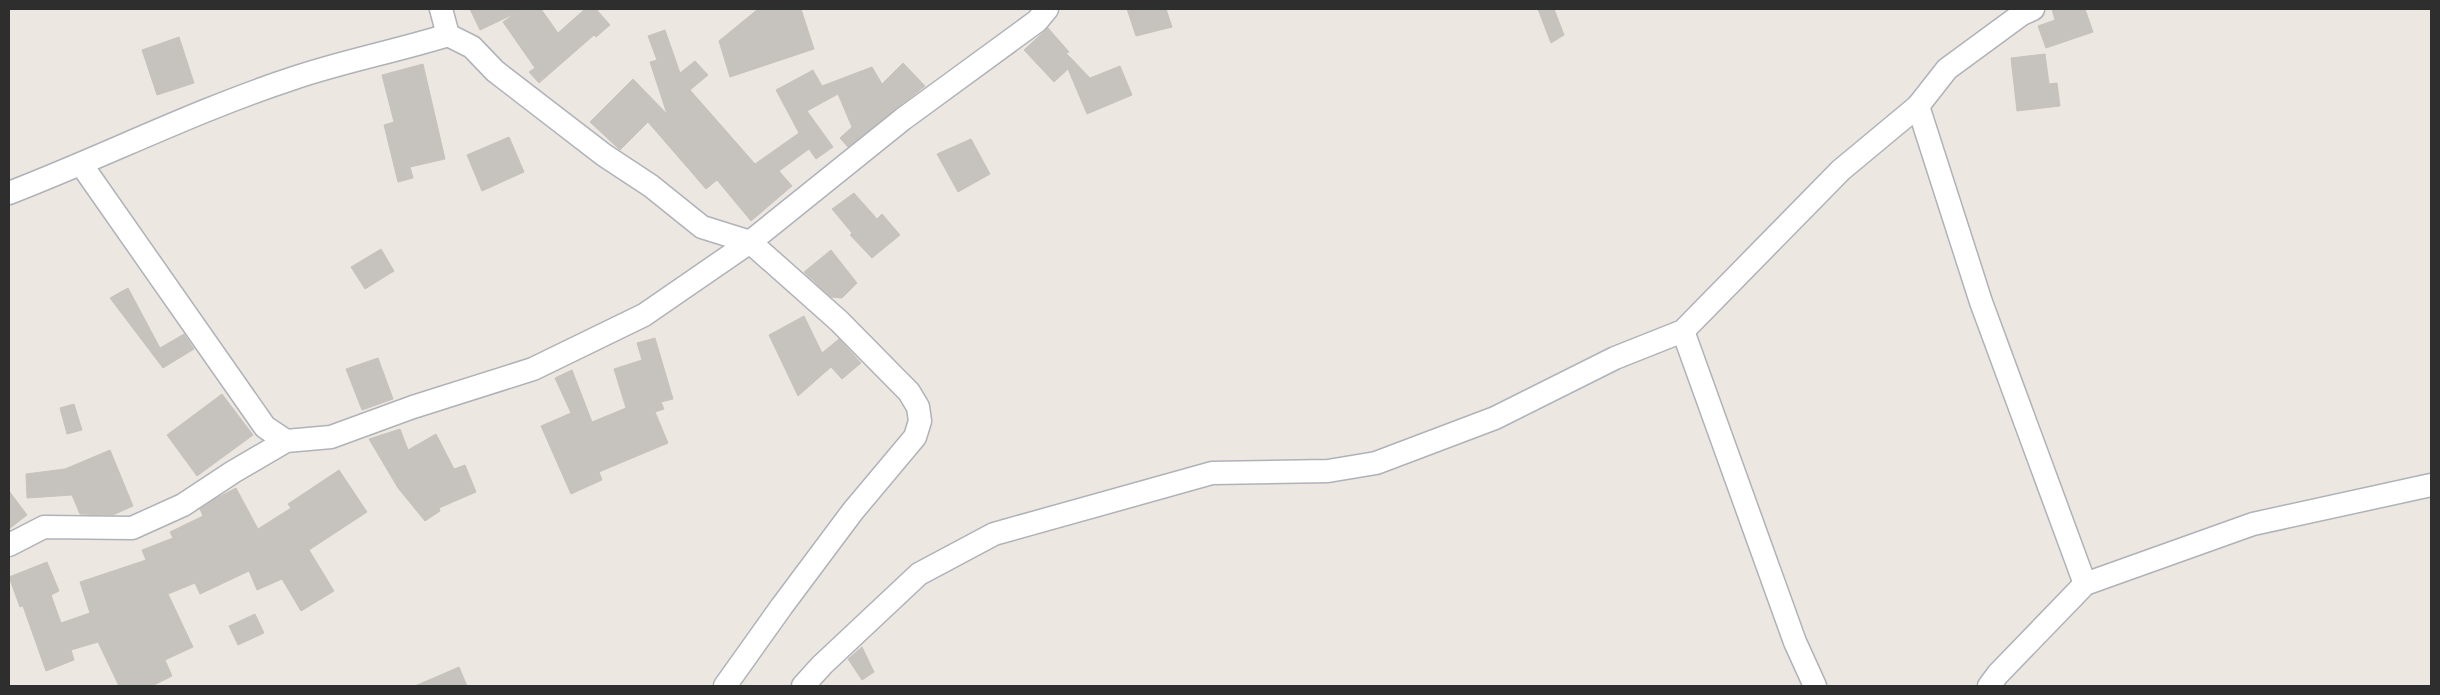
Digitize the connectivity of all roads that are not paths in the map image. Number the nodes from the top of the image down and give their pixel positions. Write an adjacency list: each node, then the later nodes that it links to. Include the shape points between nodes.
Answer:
1 (441, 9): 4 (street)
2 (1047, 9): 8 (street, via 1037,21 903,119)
3 (2033, 9): 5 (street, via 1947,69)
4 (448, 35): 6 (street, via 295,78 179,120); 8 (street, via 472,47 495,71 702,227)
5 (1918, 106): 9 (street, via 1842,170); 13 (street, via 1981,302)
6 (81, 164): 7 (street); 10 (street, via 265,427)
7 (9, 193)
8 (750, 242): 10 (street, via 644,315 533,369 331,437); 14 (street, via 839,321 909,392 918,407 920,422 915,437 853,511)
9 (1683, 331): 15 (street, via 1615,358 1495,418 1376,463 1328,471 1212,472 994,534 919,574); 16 (street, via 1795,642)
10 (286, 441): 12 (street, via 183,505 132,528 44,527)
11 (2431, 485): 13 (street, via 2253,524)
12 (9, 545)
13 (2086, 584): 17 (street)
14 (726, 686)
15 (804, 686)
16 (1815, 686)
17 (1989, 686)

